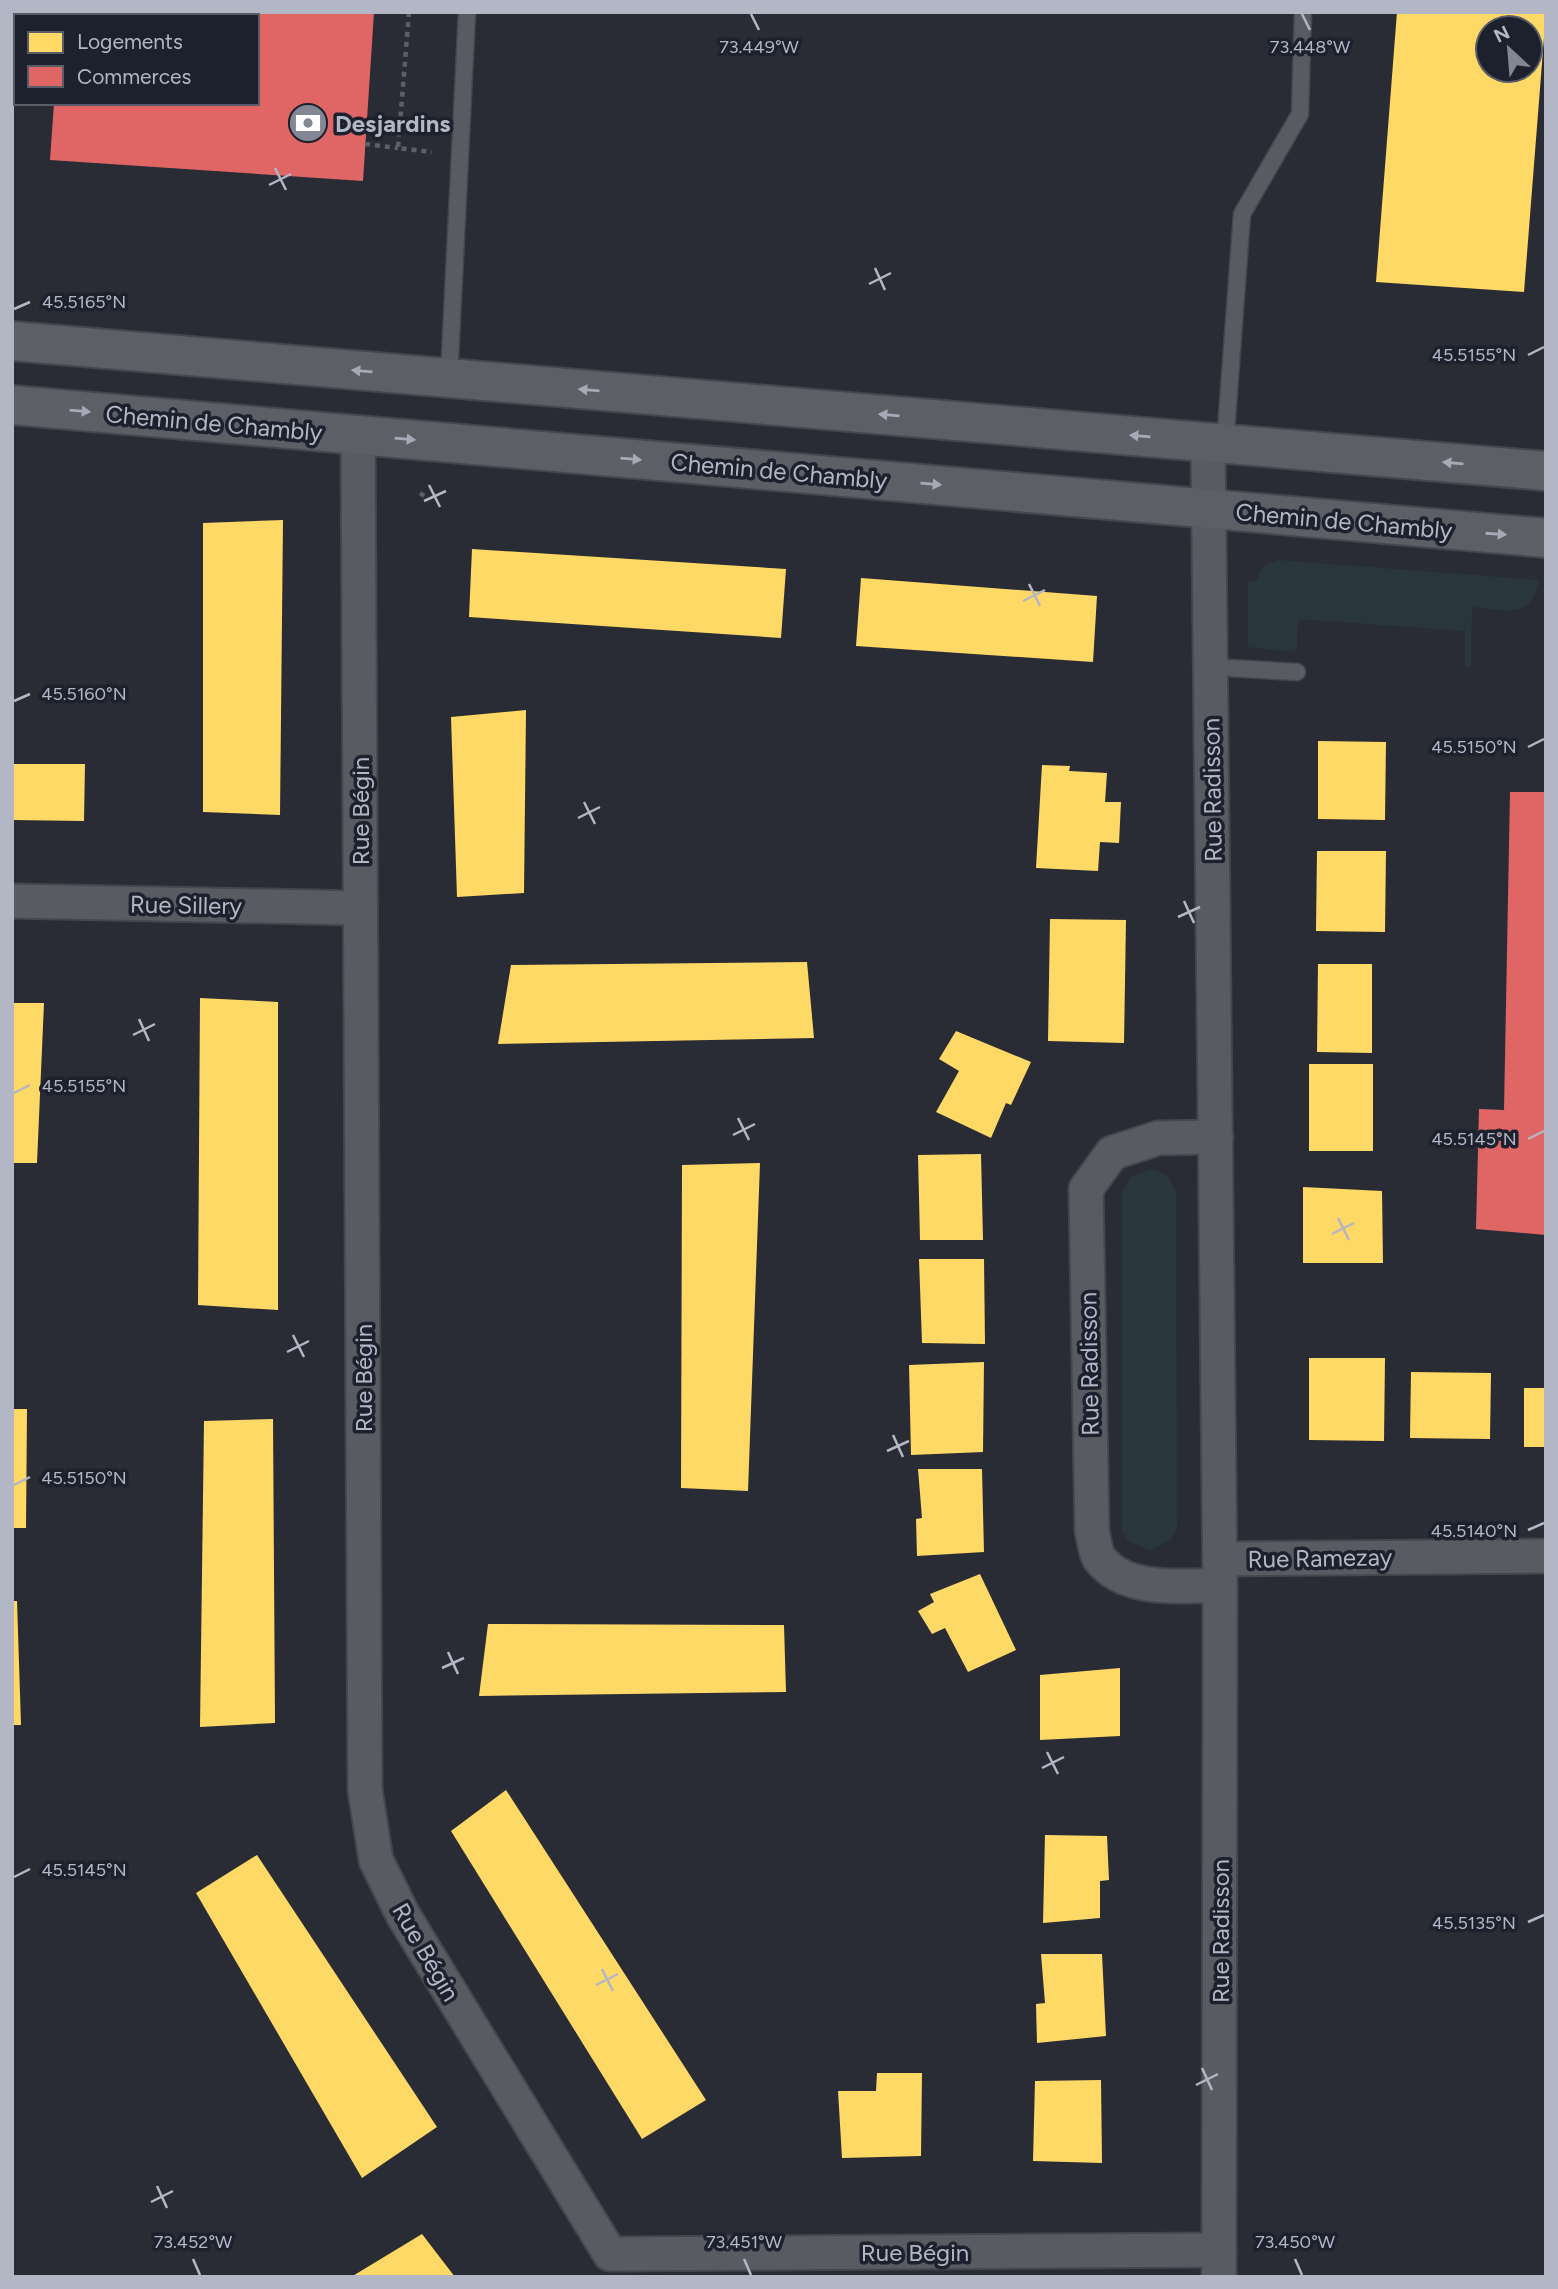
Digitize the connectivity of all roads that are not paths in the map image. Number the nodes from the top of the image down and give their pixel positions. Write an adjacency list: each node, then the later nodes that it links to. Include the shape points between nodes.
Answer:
1 (467, 12): 4 (lane)
2 (1303, 12): 7 (lane, via 1300,114 1242,214)
3 (12, 341): 4 (main road, one-way to 3)
4 (449, 379): 7 (main road, one-way to 4)
5 (12, 405): 6 (main road, Chemin de Chambly, one-way to 6)
6 (358, 435): 9 (main road, Chemin de Chambly, one-way to 9); 14 (street, Rue Bégin)
7 (1217, 443): 8 (main road, one-way to 7); 9 (street, Rue Radisson)
8 (1546, 471)
9 (1209, 508): 10 (main road, Chemin de Chambly, one-way to 10); 11 (street, Rue Radisson)
10 (1546, 538)
11 (1210, 667): 12 (lane); 15 (street, Rue Radisson)
12 (1297, 672)
13 (12, 901): 14 (street, Rue Sillery)
14 (360, 908): 19 (street, Rue Bégin, via 365,1790 376,1860 403,1916)
15 (1216, 1137): 17 (street, Rue Radisson); 17 (street, Rue Radisson, via 1158,1138 1112,1153 1086,1189 1092,1531 1098,1556 1117,1576 1165,1586)
16 (1546, 1556): 17 (street, Rue Ramezay)
17 (1220, 1572): 18 (street, Rue Radisson)
18 (1219, 2263): 19 (street, Rue Bégin)
19 (605, 2265)

